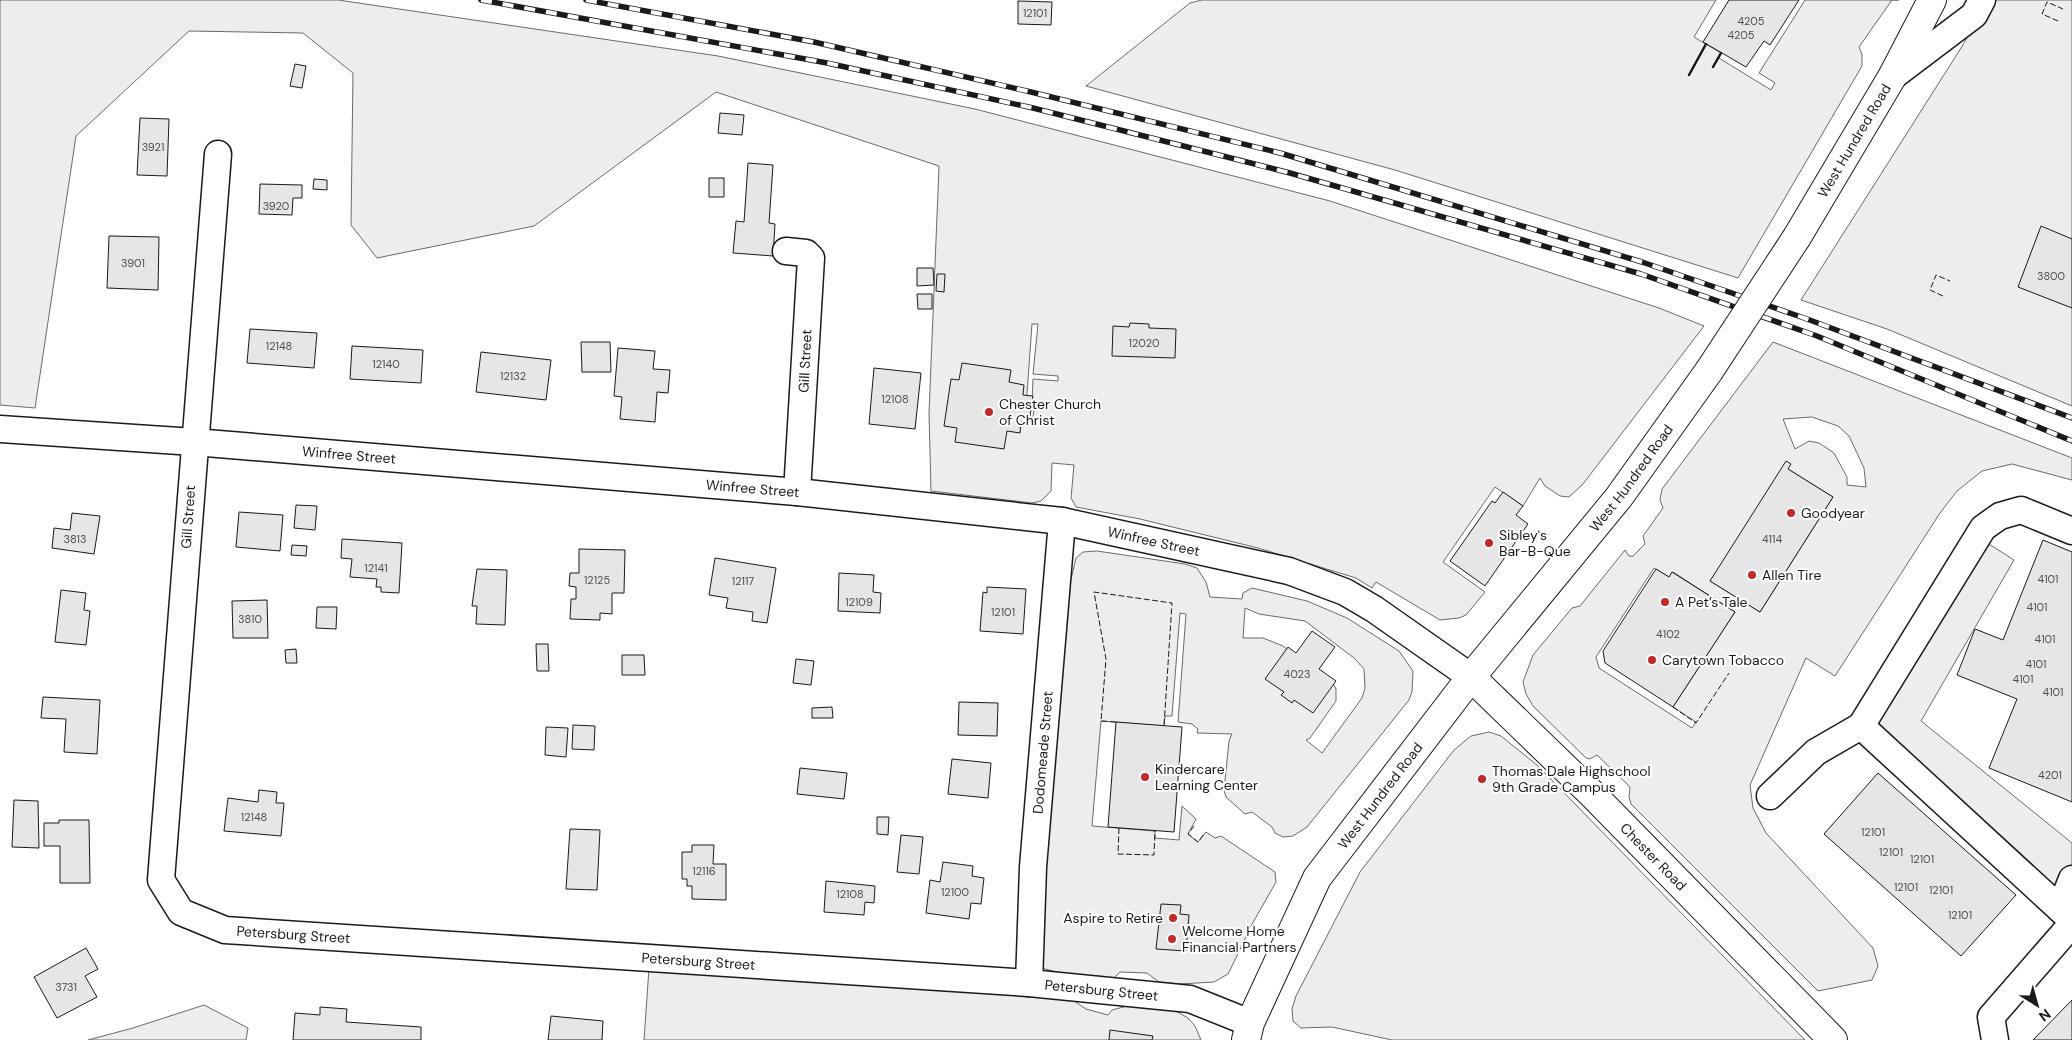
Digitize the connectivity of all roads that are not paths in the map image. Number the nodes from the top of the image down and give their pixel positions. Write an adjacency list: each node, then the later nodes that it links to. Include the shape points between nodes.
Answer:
1 (1932, 0): 3 (main road, West Hundred Road)
2 (1982, 0): 3 (street, via 1974,15)
3 (1892, 77): 11 (main road, West Hundred Road, bridge, via 1797,238 1709,372 1619,496)
4 (218, 154): 7 (street, Gill Street)
5 (786, 250): 8 (street, Gill Street, via 806,253 811,258)
6 (0, 429): 7 (street, Winfree Street)
7 (194, 442): 8 (street, Winfree Street); 15 (street, Gill Street)
8 (796, 492): 9 (street, Winfree Street)
9 (1062, 521): 11 (street, Winfree Street, via 1289,571 1345,592); 17 (street, Dodomeade Street, via 1033,867)
10 (2072, 531): 12 (street, via 2021,510 2000,516 1983,528)
11 (1471, 677): 18 (main road, West Hundred Road, via 1317,878); 19 (main road, Chester Road, via 1593,795)
12 (1861, 726): 13 (street, via 1816,752); 16 (street)
13 (1770, 796)
14 (2072, 879): 16 (street)
15 (161, 880): 17 (street, Petersburg Street, via 180,912 225,930)
16 (2068, 917): 20 (street, via 1992,1017)
17 (1029, 983): 18 (street, Petersburg Street, via 1190,999)
18 (1248, 1032)
19 (1833, 1040)
20 (1995, 1040)

